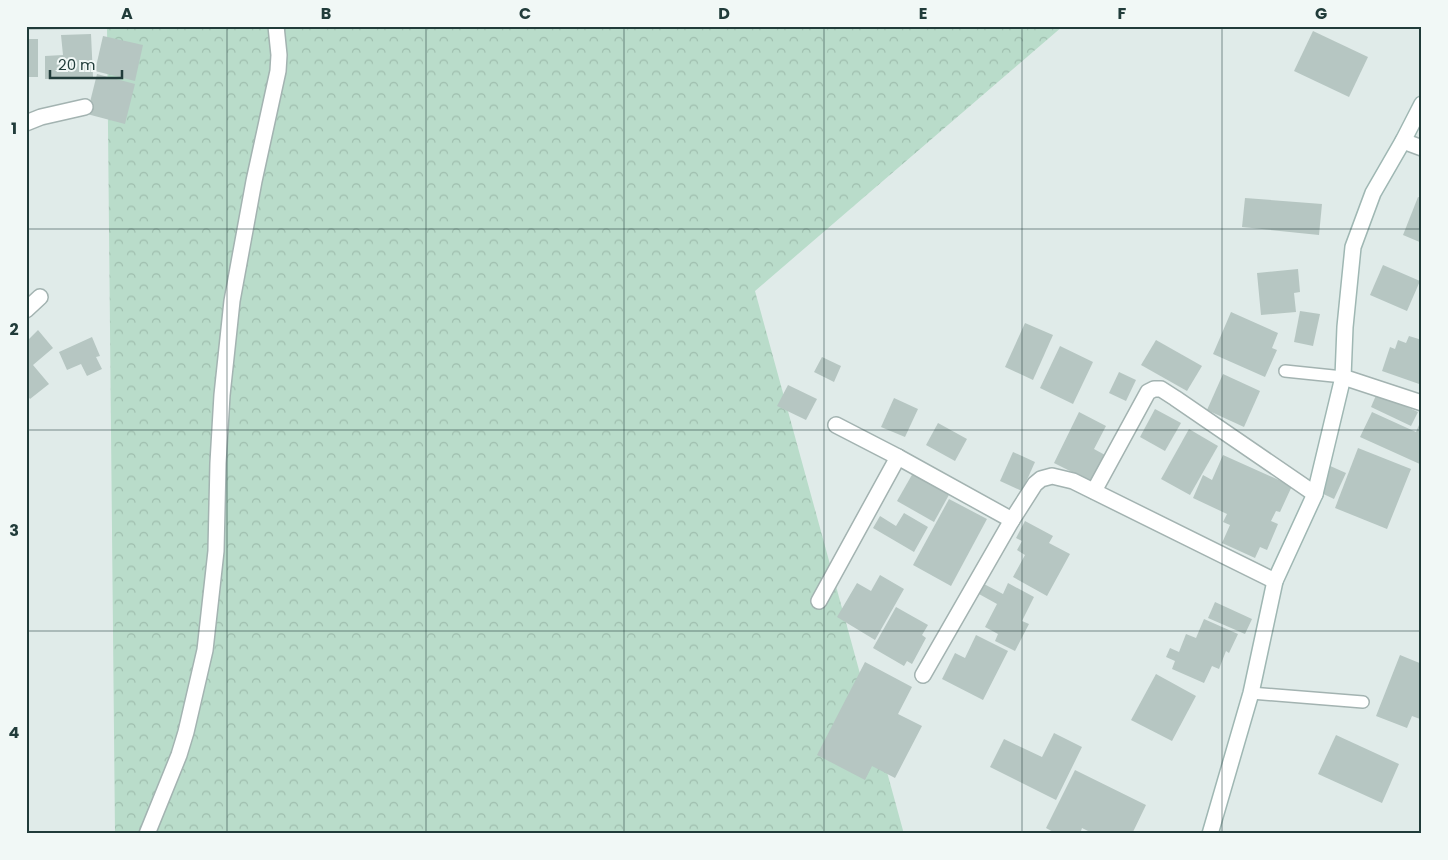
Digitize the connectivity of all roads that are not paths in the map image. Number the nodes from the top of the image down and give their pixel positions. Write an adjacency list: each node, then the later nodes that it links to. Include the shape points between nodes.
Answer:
1 (276, 26): 22 (street, via 278,71 232,301 222,395 216,551 205,650 184,740)
2 (1422, 104): 5 (street)
3 (85, 107): 4 (street, via 41,116)
4 (26, 123)
5 (1403, 141): 6 (street); 10 (street, via 1373,193 1353,247 1344,327)
6 (1422, 148)
7 (40, 297): 8 (street)
8 (26, 310)
9 (1285, 371): 10 (lane)
10 (1343, 377): 11 (street); 15 (street)
11 (1422, 403)
12 (836, 424): 13 (street)
13 (898, 457): 16 (street); 18 (street)
14 (1094, 491): 15 (street, via 1148,392 1161,389); 16 (street, via 1052,476 1042,479 1035,484); 17 (street)
15 (1314, 494): 17 (street)
16 (1012, 520): 19 (street)
17 (1275, 580): 20 (street)
18 (819, 601)
19 (923, 675)
20 (1251, 693): 21 (lane); 23 (street)
21 (1363, 702)
22 (148, 834)
23 (1210, 834)

